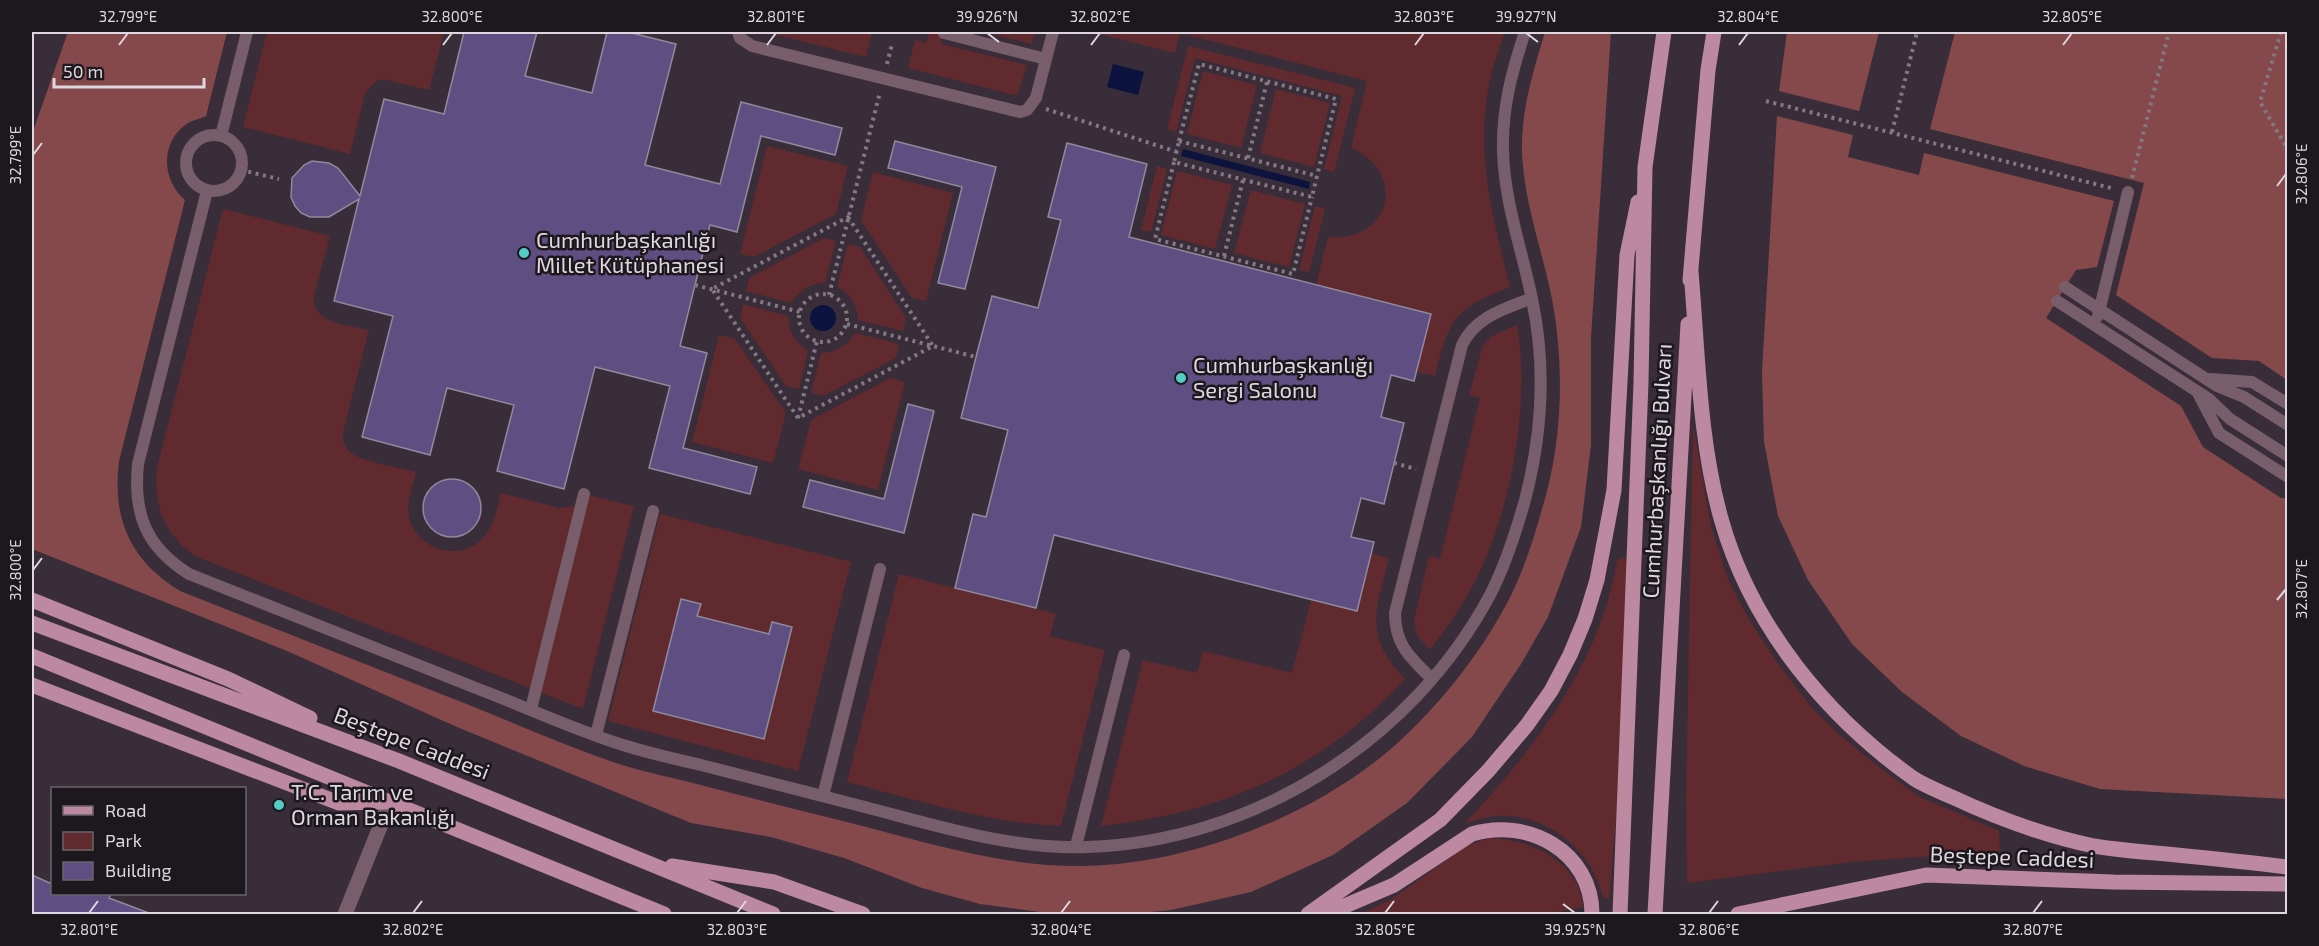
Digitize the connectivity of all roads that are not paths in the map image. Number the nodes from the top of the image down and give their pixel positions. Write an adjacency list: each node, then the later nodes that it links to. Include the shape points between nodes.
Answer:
1 (247, 32): 9 (lane)
2 (738, 32): 8 (lane, via 740,38 753,46 1012,112 1027,110 1032,105)
3 (1053, 32): 8 (lane)
4 (1525, 32): 15 (lane, via 1508,84 1503,156 1507,194)
5 (1664, 32): 10 (main road, Cumhurbaşkanlığı Bulvarı)
6 (1714, 32): 13 (main road, Cumhurbaşkanlığı Bulvarı)
7 (944, 33): 8 (lane)
8 (1046, 59)
9 (221, 136): 11 (lane, via 199,140 187,156 188,173); 11 (lane, via 236,146 241,155 241,170 228,188)
10 (1645, 167): 47 (main road, via 1627,255 1614,490 1598,580 1570,655 1527,725 1440,820); 50 (main road, Cumhurbaşkanlığı Bulvarı, via 1641,383)
11 (207, 190): 34 (lane, via 138,465 140,514 153,542 189,574)
12 (2128, 192): 17 (lane)
13 (1691, 272): 41 (main road, via 1703,410 1722,521 1740,572 1766,620 1824,700 1866,741 1915,779 2011,822 2094,846); 51 (main road, Cumhurbaşkanlığı Bulvarı)
14 (2065, 287): 17 (lane)
15 (1532, 298): 32 (lane, via 1541,392 1526,497 1492,592); 32 (lane, via 1481,320 1462,345 1395,613 1405,652)
16 (2057, 301): 18 (lane)
17 (2100, 309): 18 (lane); 19 (lane)
18 (2095, 326): 20 (lane)
19 (2206, 378): 20 (lane); 21 (lane, via 2252,382); 22 (lane)
20 (2197, 392): 23 (lane, via 2230,419); 24 (lane, via 2219,433)
21 (2288, 404)
22 (2288, 425)
23 (2288, 456)
24 (2288, 477)
25 (584, 494): 34 (lane)
26 (653, 511): 35 (lane)
27 (880, 569): 37 (lane)
28 (32, 600): 36 (main road, via 228,679)
29 (32, 623): 36 (main road, Beştepe Caddesi)
30 (1124, 655): 39 (lane)
31 (32, 656): 38 (main road)
32 (1432, 679): 39 (lane, via 1390,724 1332,769 1272,802 1210,825 1150,840)
33 (32, 685): 38 (main road, via 339,803)
34 (531, 709): 35 (lane)
35 (596, 735): 37 (lane)
36 (399, 761): 40 (main road, Beştepe Caddesi)
37 (823, 796): 39 (lane, via 967,833 1026,844)
38 (390, 801): 43 (street); 44 (main road)
39 (1076, 846)
40 (645, 861): 45 (main road, Beştepe Caddesi); 46 (main road, via 774,882)
41 (2288, 867)
42 (2288, 884): 52 (main road, Beştepe Caddesi, via 1926,875)
43 (345, 915)
44 (664, 915)
45 (773, 915)
46 (863, 915)
47 (1308, 915)
48 (1326, 915): 49 (main road, via 1394,885 1472,834 1508,829 1545,840 1573,861 1586,879)
49 (1592, 915)
50 (1620, 915)
51 (1655, 915)
52 (1738, 915)

